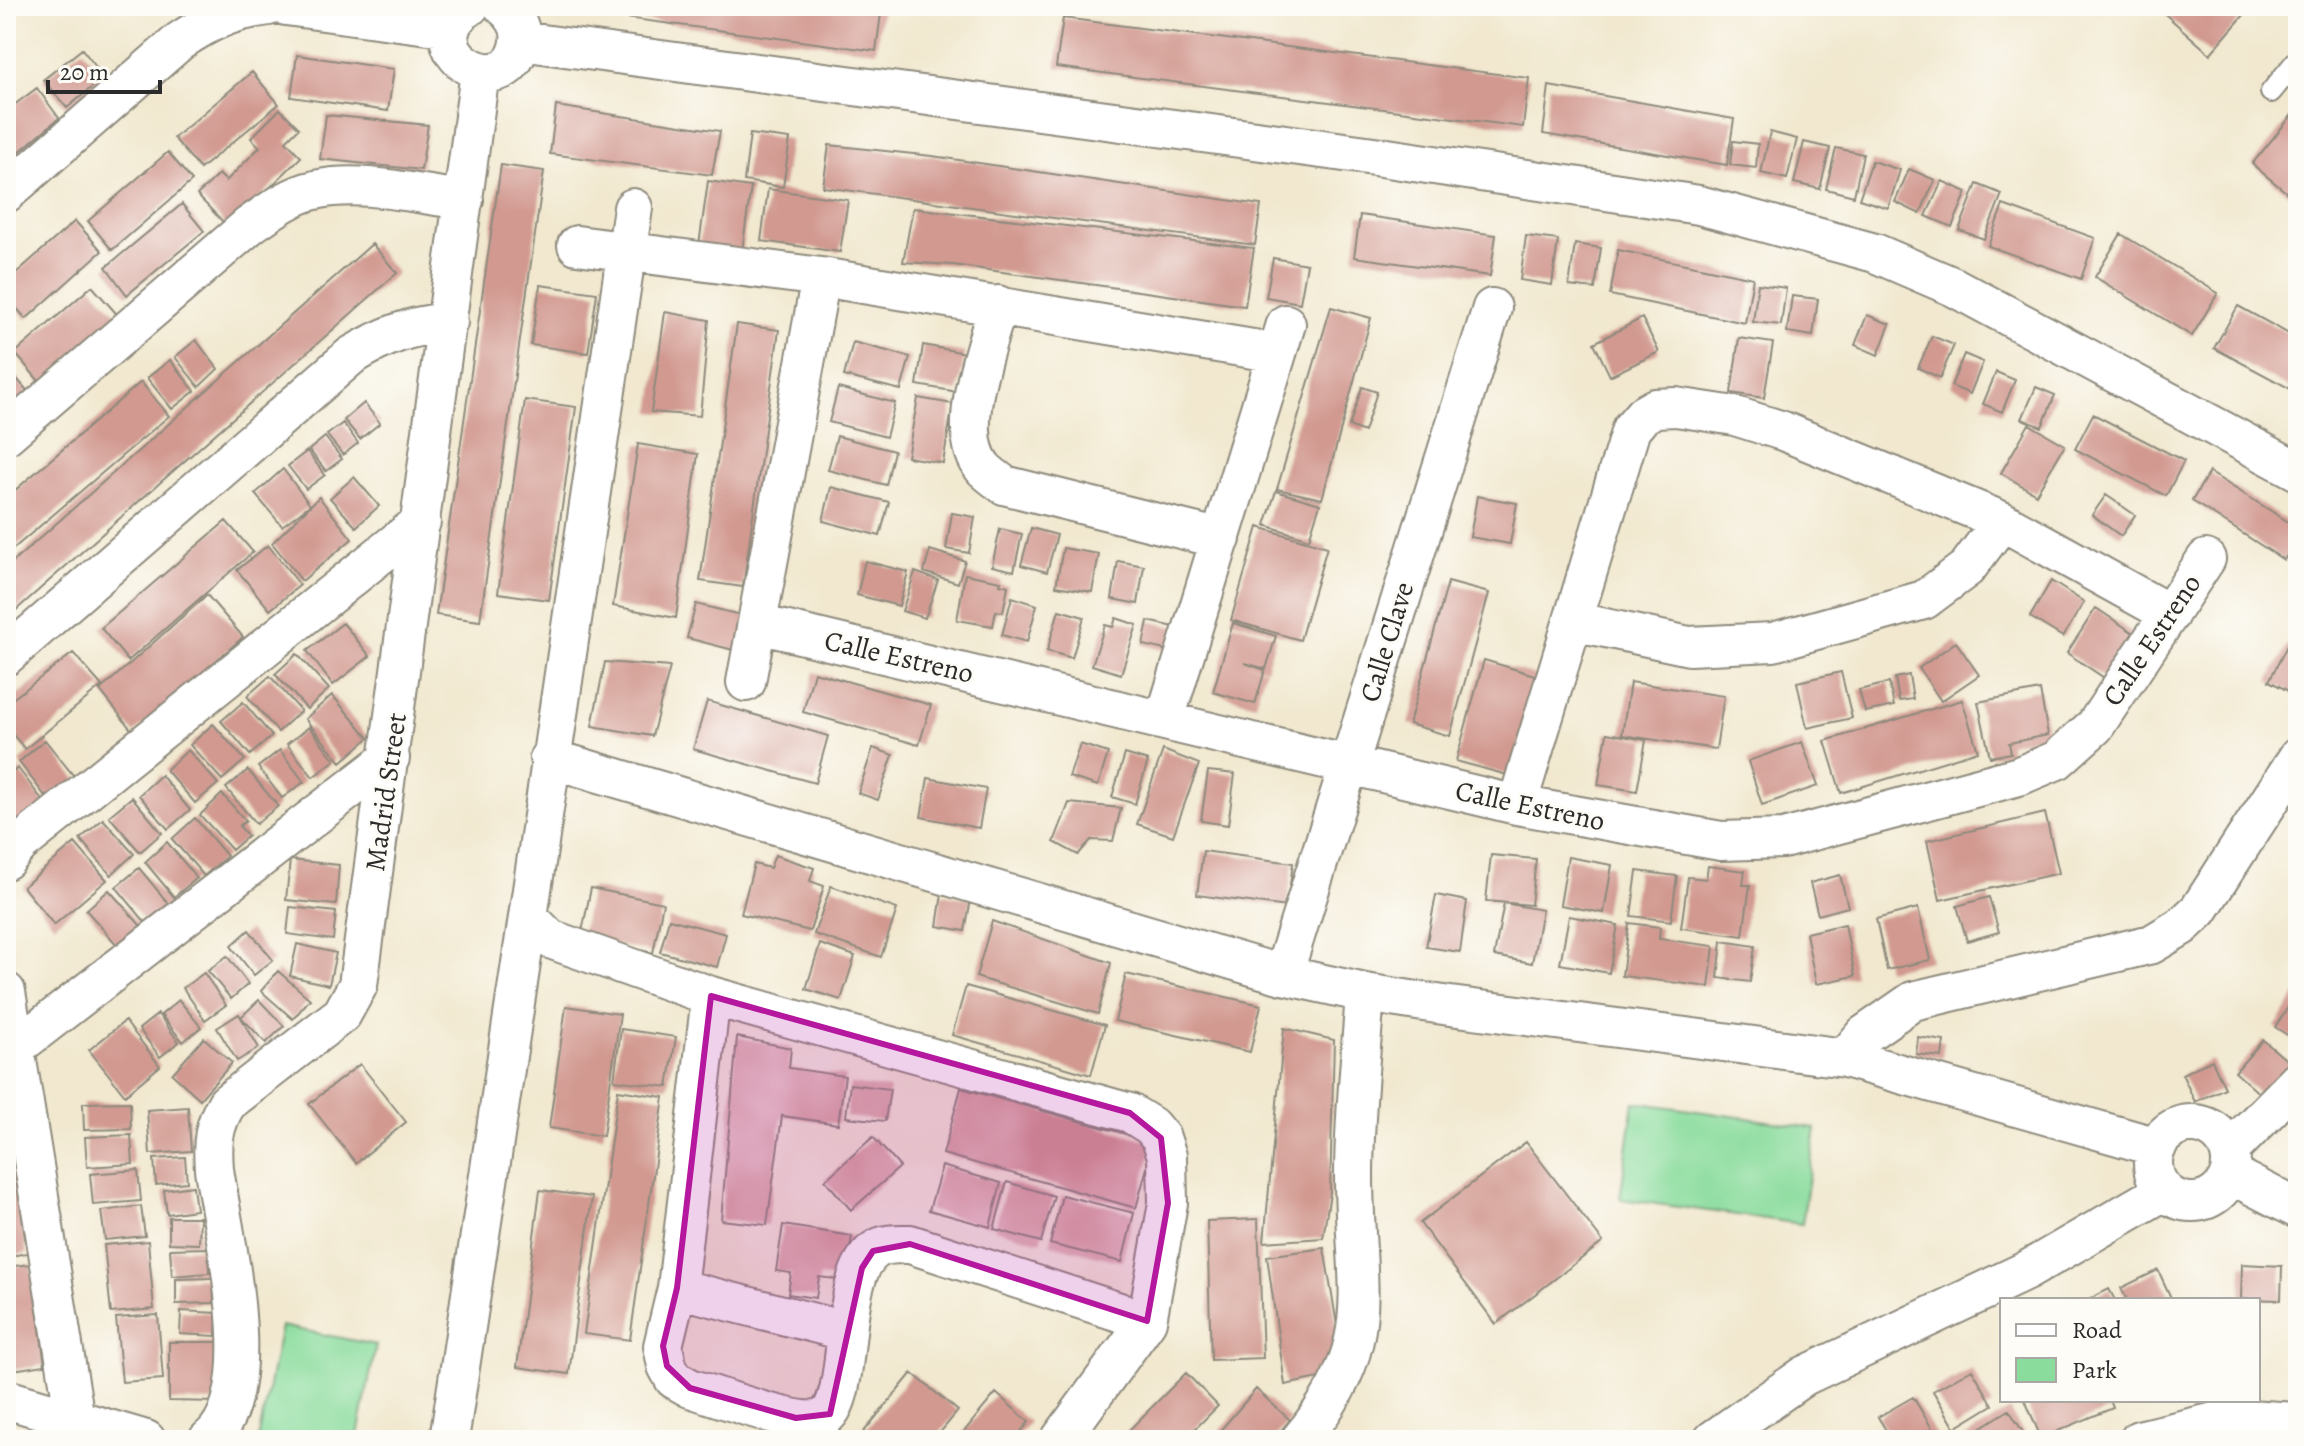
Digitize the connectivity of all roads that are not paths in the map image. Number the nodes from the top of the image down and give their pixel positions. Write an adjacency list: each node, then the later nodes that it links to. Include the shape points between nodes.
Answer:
1 (269, 6): 9 (street, via 210,21 180,41)
2 (286, 6): 4 (street)
3 (503, 6): 5 (street, via 517,21)
4 (460, 17): 7 (street, via 450,40 460,61)
5 (520, 41): 7 (street, via 502,68); 19 (street, via 1699,205 1875,253 1954,287)
6 (2298, 59): 8 (lane)
7 (480, 72): 10 (street, Madrid Street)
8 (2271, 92)
9 (6, 193)
10 (464, 200): 17 (street, Madrid Street); 18 (street, via 353,187 316,189 280,204)
11 (633, 208): 13 (street)
12 (577, 245): 13 (street)
13 (627, 252): 14 (street); 32 (street)
14 (821, 277): 15 (street); 26 (street)
15 (998, 305): 22 (street, via 970,410 972,441 982,467 1004,485); 22 (street, via 1281,338)
16 (1492, 308): 33 (street, Calle Clave)
17 (448, 322): 21 (street, Madrid Street); 27 (street, via 388,333 351,356)
18 (6, 435)
19 (2298, 471)
20 (2002, 521): 24 (street); 25 (street, via 1967,568 1924,600 1773,642 1689,646); 25 (street, via 1783,431 1735,416 1655,408 1631,429)
21 (421, 522): 31 (street, Madrid Street); 35 (street)
22 (1221, 539): 29 (street)
23 (2206, 559): 24 (street, Calle Estreno)
24 (2170, 614): 34 (street, Calle Estreno, via 2095,726 2057,760 2019,776 1783,839 1721,841)
25 (1573, 621): 34 (street)
26 (758, 624): 28 (street); 29 (street, Calle Estreno)
27 (6, 656)
28 (746, 682)
29 (1165, 719): 33 (street, Calle Estreno)
30 (2298, 757): 42 (street, via 2199,910 2182,926 2152,944 1913,1001 1864,1035)
31 (390, 758): 41 (street); 55 (street, Madrid Street, via 358,985 342,1014 227,1103 216,1122 214,1169 240,1359 234,1403 221,1430)
32 (549, 758): 36 (street); 37 (street)
33 (1348, 766): 34 (street, Calle Estreno); 37 (street, Calle Clave)
34 (1517, 805)
35 (6, 860)
36 (528, 917): 40 (street, via 550,939); 56 (street)
37 (1283, 975): 39 (street)
38 (6, 992): 41 (street)
39 (1365, 993): 42 (street); 58 (street, via 1354,1175 1360,1320 1347,1371)
40 (711, 996): 48 (street); 49 (street, via 1130,1113 1151,1126 1167,1156 1168,1203)
41 (15, 1048): 52 (street)
42 (1845, 1058): 44 (street)
43 (2298, 1081): 45 (street)
44 (2157, 1147): 45 (street, via 2172,1130 2194,1124 2216,1132); 46 (street, via 2154,1170)
45 (2229, 1163): 46 (street, via 2217,1194 2195,1202); 47 (street)
46 (2164, 1191): 59 (street, via 2026,1271 1804,1376)
47 (2298, 1209)
48 (677, 1288): 50 (street); 50 (street, via 663,1346 674,1379 796,1418 818,1420 830,1414 839,1396)
49 (1147, 1321): 50 (street, via 910,1244 889,1244 873,1251 862,1268); 57 (street)
50 (845, 1331)
51 (6, 1399): 52 (street)
52 (75, 1419): 54 (street)
53 (2298, 1422): 60 (street, via 2232,1418)
54 (146, 1440)
55 (208, 1440)
56 (449, 1440)
57 (1060, 1440)
58 (1300, 1440)
59 (1713, 1440)
60 (2139, 1440)

